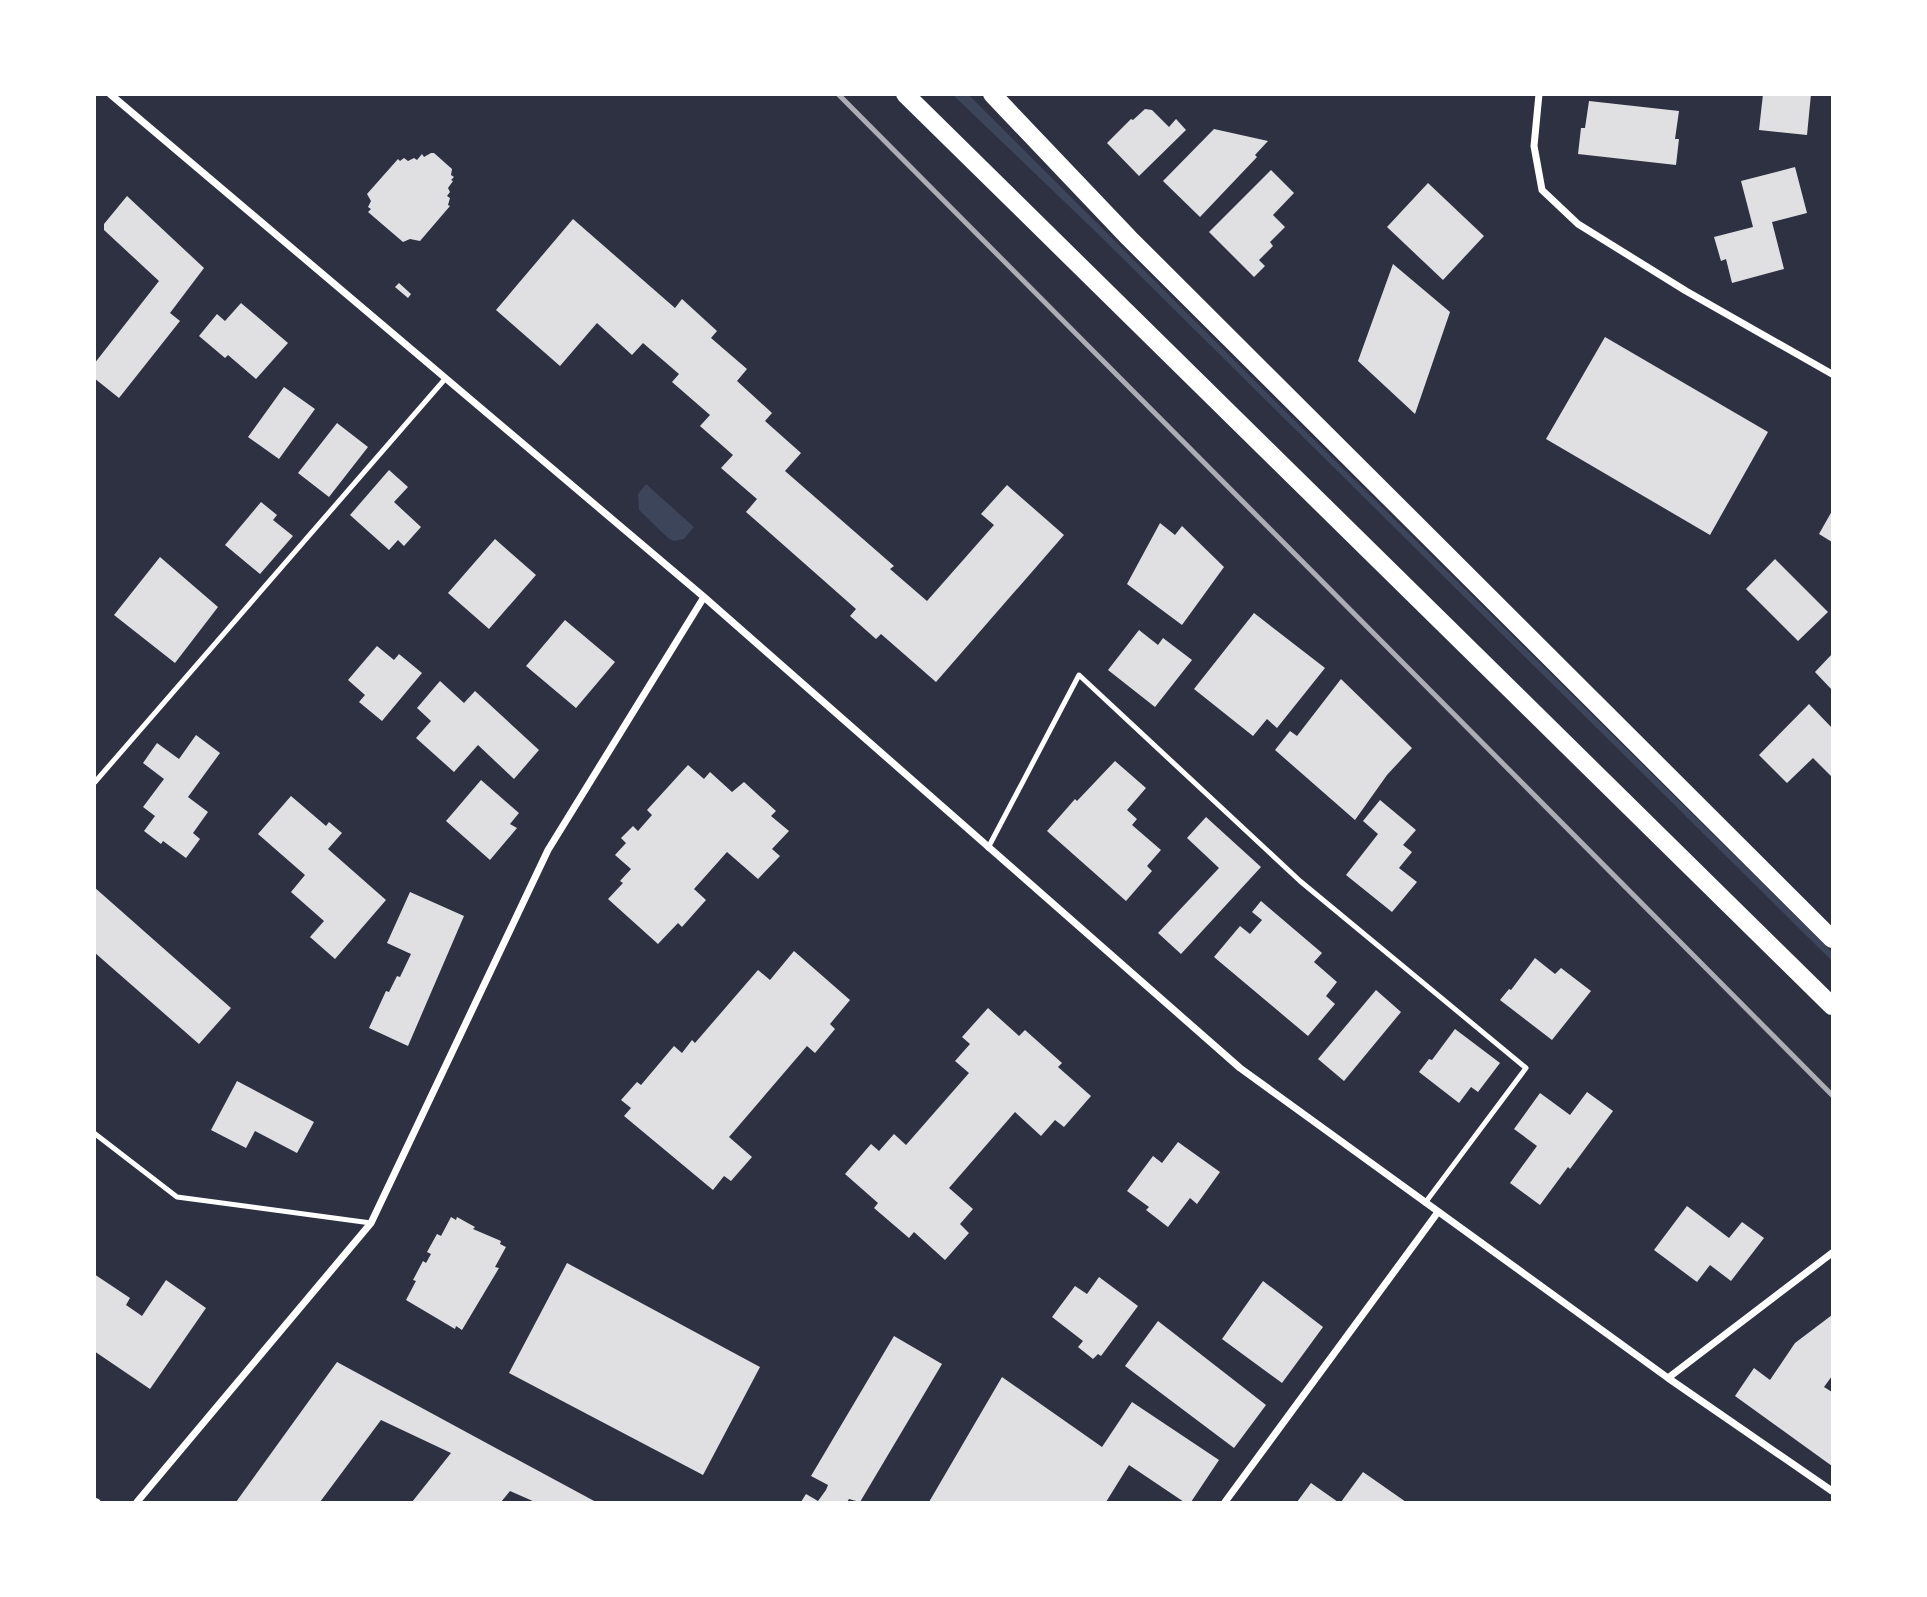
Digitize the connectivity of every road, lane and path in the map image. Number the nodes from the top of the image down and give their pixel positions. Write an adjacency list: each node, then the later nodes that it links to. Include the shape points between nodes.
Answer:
1 (110, 94): 6 (street)
2 (905, 94): 11 (main road)
3 (992, 94): 10 (main road, via 1139,248)
4 (1539, 94): 5 (street, via 1534,146 1542,190 1578,224)
5 (1832, 374)
6 (445, 379): 7 (street); 8 (lane)
7 (704, 597): 9 (street); 15 (street, via 548,850)
8 (95, 782)
9 (988, 848): 13 (street, via 1240,1068); 13 (lane, via 1079,675 1300,881 1526,1068)
10 (1832, 939)
11 (1832, 1006)
12 (94, 1133): 15 (lane, via 177,1197)
13 (1425, 1203): 14 (street)
14 (1438, 1212): 17 (street); 20 (street)
15 (371, 1223): 19 (street)
16 (1832, 1253): 17 (street)
17 (1668, 1378): 18 (street)
18 (1832, 1491)
19 (137, 1503)
20 (1225, 1503)

